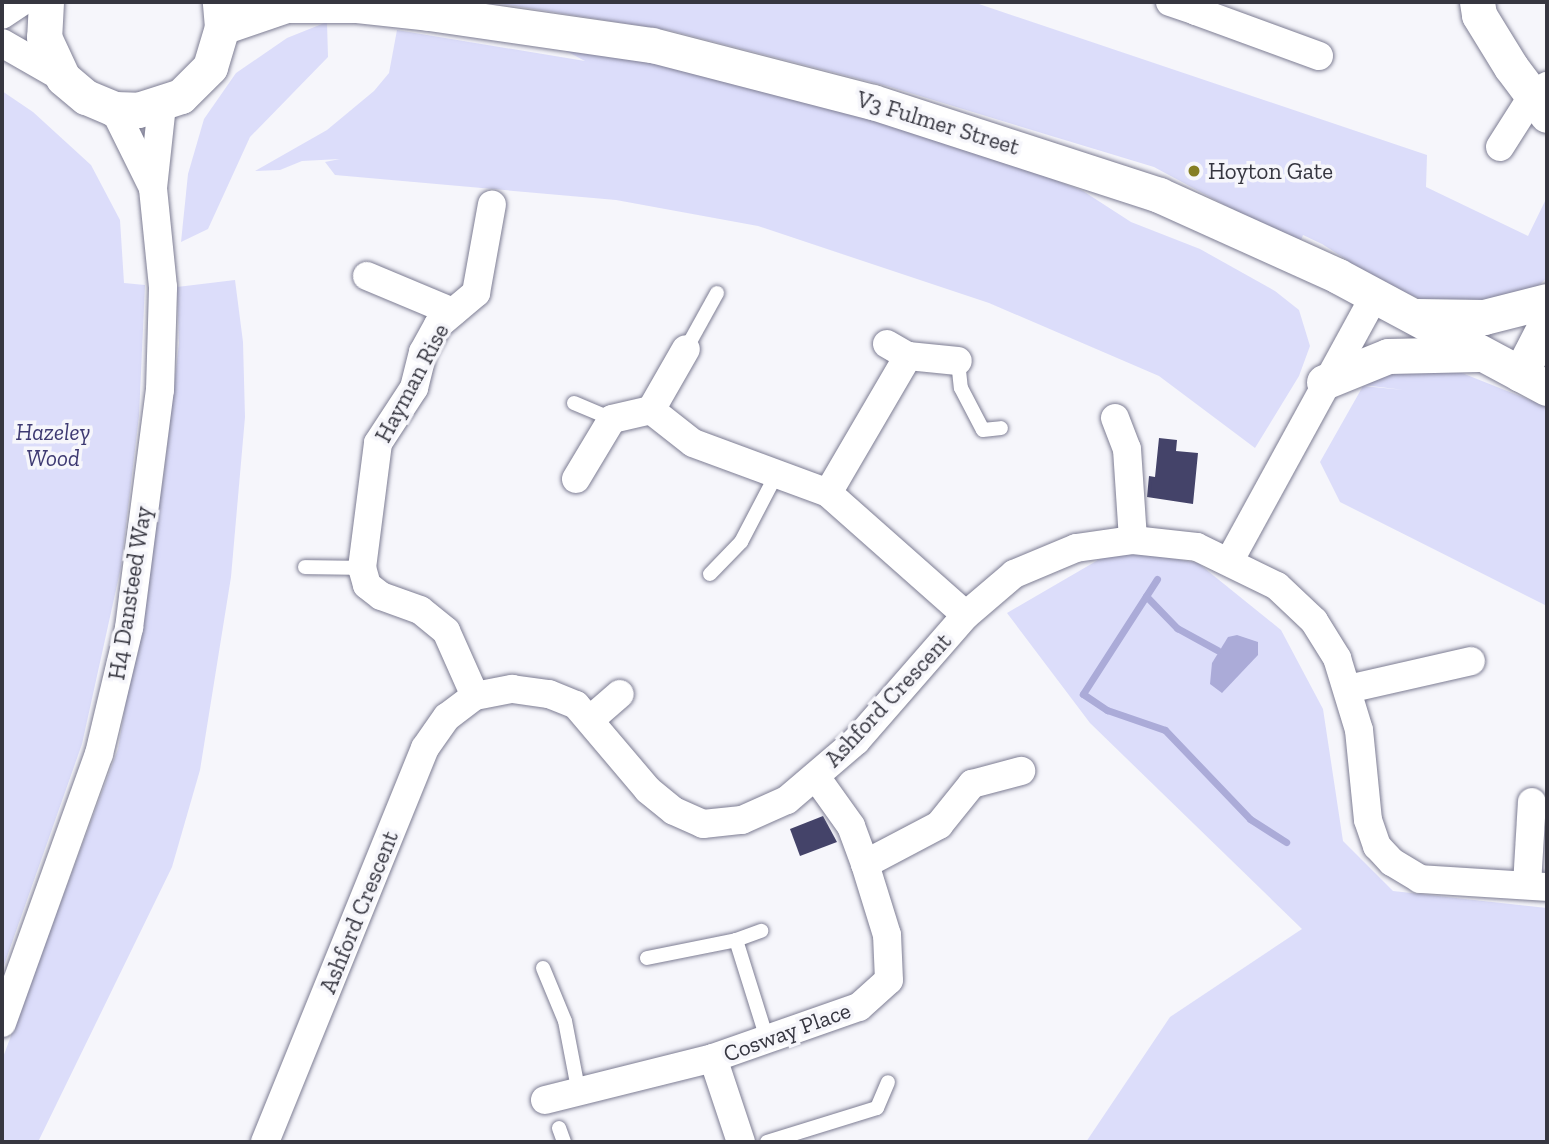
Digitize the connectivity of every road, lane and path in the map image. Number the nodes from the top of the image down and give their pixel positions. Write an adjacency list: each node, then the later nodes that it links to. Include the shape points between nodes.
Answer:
1 (21, 2): 7 (street)
2 (46, 2): 10 (street, via 44,37)
3 (1477, 2): 11 (street, via 1485,25)
4 (282, 4): 6 (street, V3 Fulmer Street); 19 (street, V3 Fulmer Street, via 357,5 652,45 873,102 1159,195)
5 (1189, 5): 9 (street)
6 (221, 14): 12 (street, via 219,47 198,83)
7 (2, 15)
8 (2, 43): 10 (street)
9 (1319, 56)
10 (63, 78): 13 (street, via 86,97)
11 (1543, 99): 14 (street)
12 (162, 105): 13 (street); 15 (street, H4 Dansteed Way)
13 (114, 108): 15 (street, H4 Dansteed Way)
14 (1500, 147)
15 (153, 188): 57 (street, H4 Dansteed Way, via 163,287 160,390 129,628 99,754)
16 (492, 204): 21 (street, Hayman Rise, via 476,293)
17 (367, 276): 21 (street, Hayman Rise)
18 (717, 293): 24 (lane)
19 (1375, 295): 22 (street, V3 Fulmer Street); 28 (street)
20 (1547, 301): 22 (street, via 1485,317)
21 (453, 312): 40 (street, Hayman Rise, via 438,325 423,352 414,388 377,443)
22 (1410, 316): 25 (street, V3 Fulmer Street)
23 (1547, 322): 27 (street)
24 (686, 349): 30 (street)
25 (1482, 354): 27 (street, V3 Fulmer Street); 28 (street, via 1388,356)
26 (957, 361): 33 (lane, via 961,388 983,430); 36 (street, via 897,350)
27 (1533, 381)
28 (1324, 382): 38 (street)
29 (574, 403): 32 (lane)
30 (651, 410): 32 (street); 34 (street, via 693,443)
31 (1115, 418): 37 (street, via 1127,449)
32 (612, 419): 35 (street)
33 (1001, 428)
34 (777, 473): 36 (street); 41 (lane, via 741,542)
35 (576, 479)
36 (828, 493): 42 (street)
37 (1133, 540): 38 (street, Ashford Crescent, via 1198,547); 42 (street, Ashford Crescent, via 1076,548 1014,574)
38 (1230, 560): 44 (street, Ashford Crescent, via 1277,586 1314,621 1337,658)
39 (305, 567): 40 (lane)
40 (362, 568): 46 (street, via 367,584 381,596 419,610 446,631)
41 (710, 574)
42 (966, 615): 49 (street, Ashford Crescent, via 856,741)
43 (1471, 662): 44 (street)
44 (1348, 689): 52 (street, Ashford Crescent, via 1359,730 1368,820 1377,846 1392,862 1420,878)
45 (620, 694): 47 (street)
46 (475, 696): 47 (street, Ashford Crescent, via 512,689 549,694 576,705); 63 (street, Ashford Crescent, via 446,717 425,748)
47 (591, 719): 49 (street, Ashford Crescent, via 648,790 674,811 703,824 742,820 787,800)
48 (1021, 771): 51 (street, via 972,784 939,825)
49 (816, 777): 51 (street, Cosway Place, via 851,826)
50 (1532, 802): 52 (street)
51 (865, 864): 58 (street, Cosway Place, via 887,935 889,980 859,1007)
52 (1537, 886)
53 (761, 931): 54 (lane)
54 (736, 940): 55 (lane); 58 (lane)
55 (647, 958)
56 (543, 968): 61 (lane, via 565,1021)
57 (2, 1023)
58 (767, 1040): 59 (street, Cosway Place)
59 (713, 1058): 61 (street, Cosway Place); 64 (street)
60 (888, 1082): 65 (lane, via 877,1108)
61 (579, 1094): 62 (street, Cosway Place)
62 (545, 1100)
63 (265, 1142)
64 (741, 1142)
65 (767, 1142)

